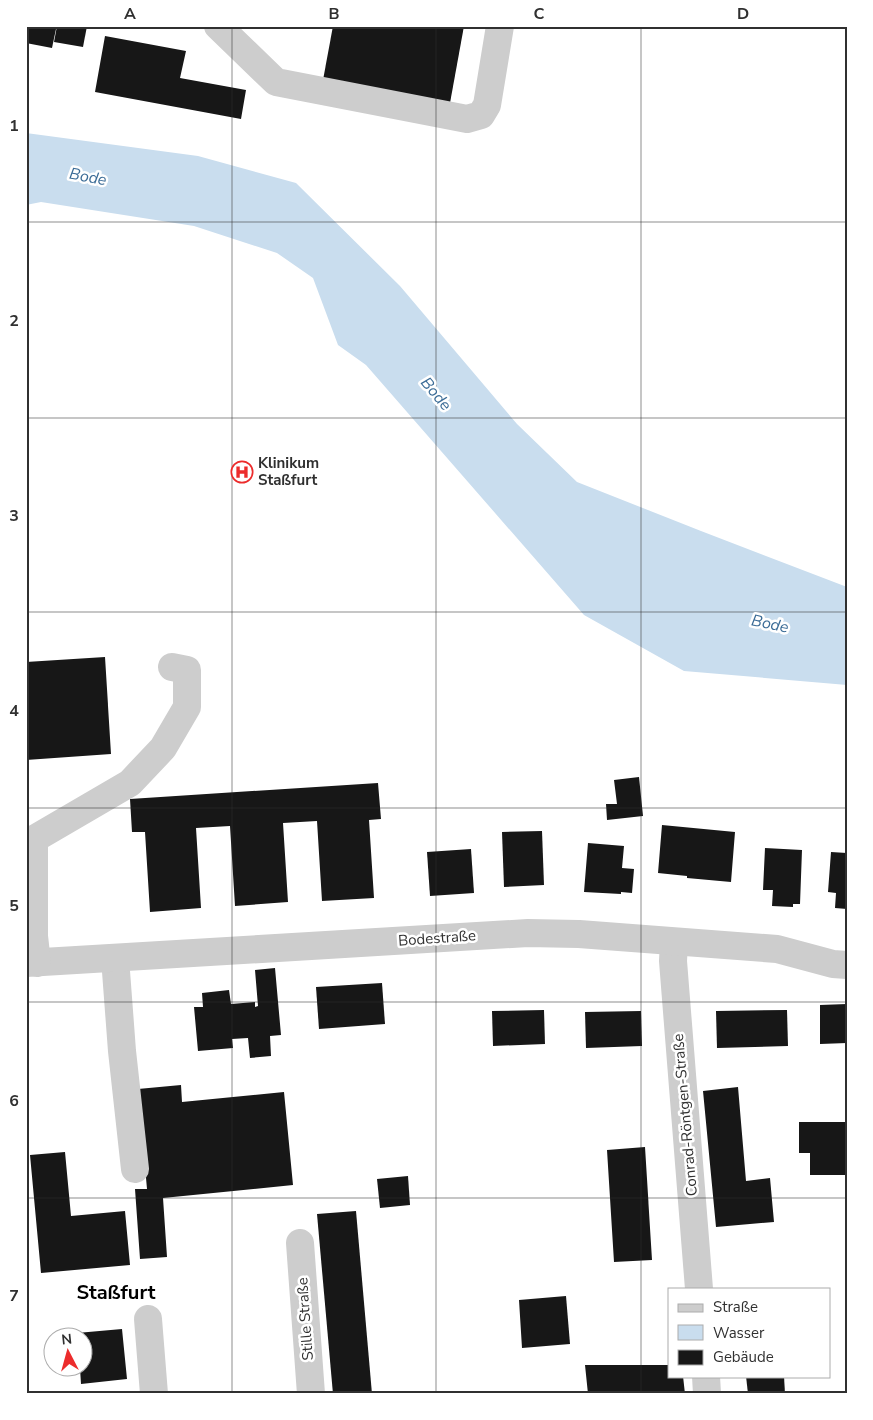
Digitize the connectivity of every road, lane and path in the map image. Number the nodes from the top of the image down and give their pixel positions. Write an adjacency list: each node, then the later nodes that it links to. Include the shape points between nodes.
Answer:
1 (218, 26): 2 (street, via 276,82 466,119 481,115 486,105)
2 (500, 26)
3 (172, 667): 6 (street, via 187,670 187,708 163,748 130,783 34,839)
4 (674, 942): 5 (street, Bodestraße, via 528,933); 7 (street, Bodestraße, via 777,949); 10 (street, Conrad-Röntgen-Straße)
5 (115, 958): 6 (street, Bodestraße); 8 (street)
6 (31, 963)
7 (847, 965)
8 (135, 1169)
9 (300, 1243): 14 (street, Stille Straße)
10 (699, 1288)
11 (148, 1319): 13 (street)
12 (706, 1378): 15 (street)
13 (154, 1394)
14 (310, 1394)
15 (707, 1394)

